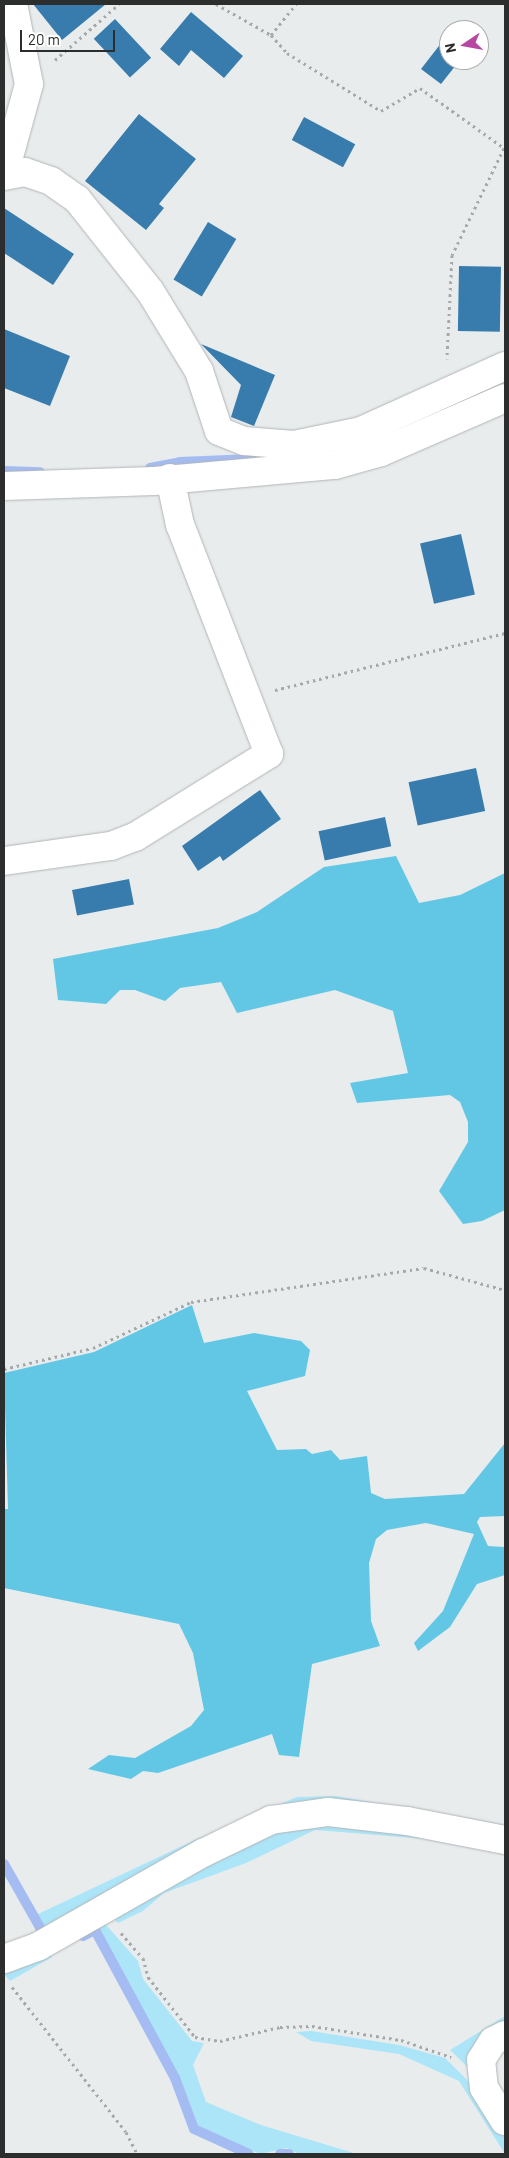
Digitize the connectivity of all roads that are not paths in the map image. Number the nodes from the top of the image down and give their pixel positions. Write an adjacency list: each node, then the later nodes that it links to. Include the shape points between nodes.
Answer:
1 (13, 4): 2 (street, via 29,84)
2 (4, 176): 3 (street, via 25,172 51,181 77,199 150,291 199,371 219,431 244,442 294,445 361,431)
3 (505, 366)
4 (505, 398): 5 (street, via 381,452 334,465)
5 (170, 478): 6 (street); 7 (street, via 180,525 250,697 269,754 135,837 111,846)
6 (4, 486)
7 (4, 861)
8 (505, 1840): 9 (street, via 407,1821 328,1812 271,1820 38,1946)
9 (7, 1972)
10 (505, 2035): 11 (street, via 493,2041 482,2060 484,2088)
11 (505, 2121)

